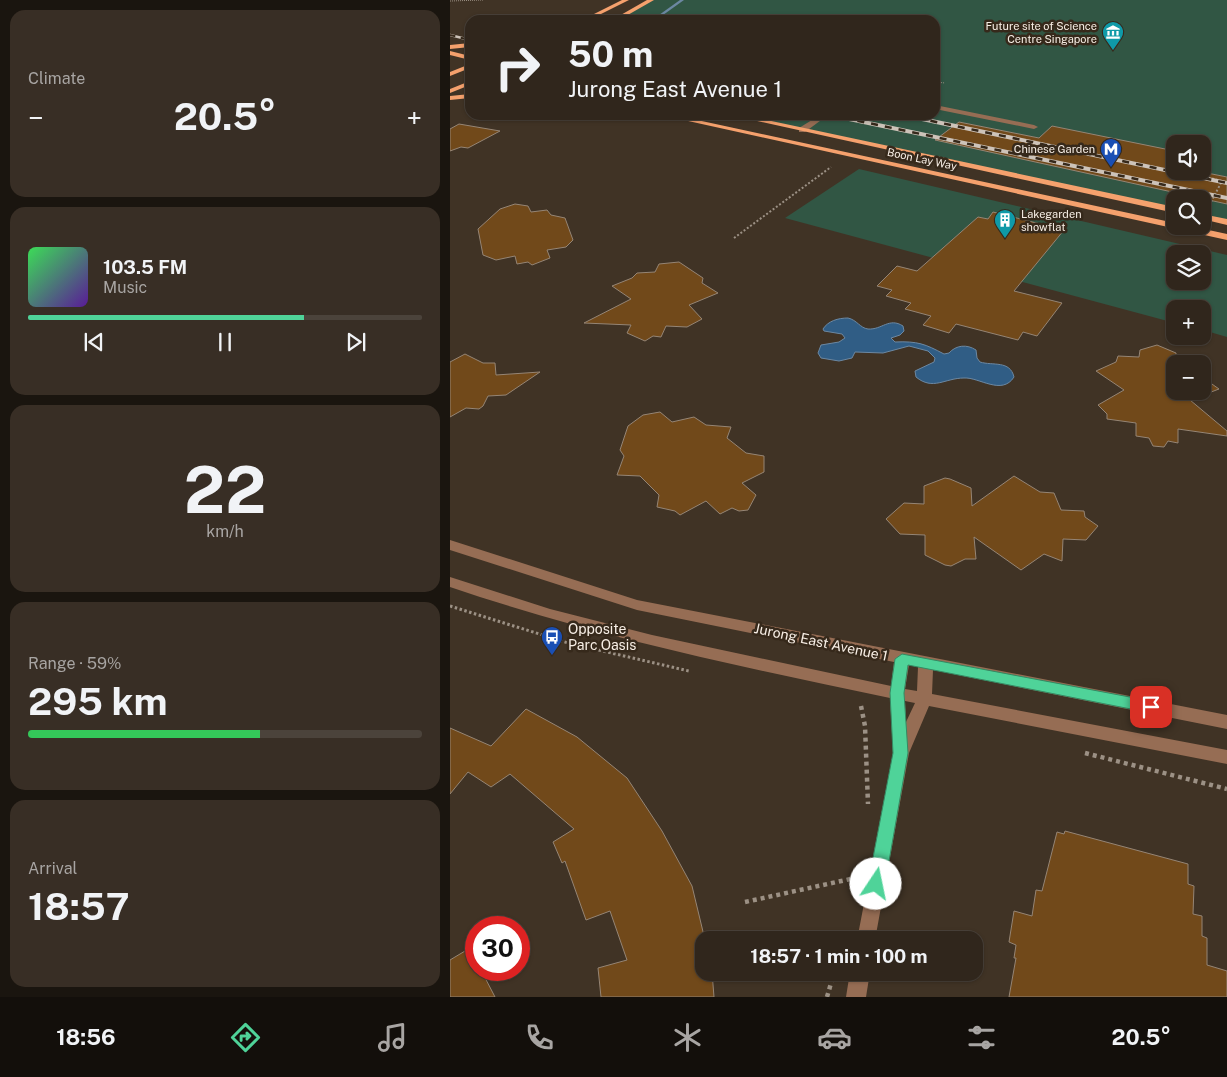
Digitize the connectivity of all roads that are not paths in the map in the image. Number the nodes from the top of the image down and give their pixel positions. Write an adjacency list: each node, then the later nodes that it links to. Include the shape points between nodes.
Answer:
1 (626, 0): 3 (main road)
2 (652, 0): 4 (main road)
3 (595, 15)
4 (624, 15)
5 (465, 46): 6 (main road)
6 (450, 47)
7 (450, 53): 8 (main road)
8 (465, 57)
9 (450, 66): 11 (main road)
10 (465, 68): 11 (main road)
11 (462, 70): 12 (main road); 13 (main road)
12 (465, 71)
13 (450, 74)
14 (465, 85): 15 (main road)
15 (450, 91)
16 (465, 96): 17 (main road)
17 (450, 98)
18 (940, 108): 22 (street)
19 (687, 120): 27 (main road, Boon Lay Way)
20 (756, 120): 23 (main road, Boon Lay Way)
21 (817, 120): 23 (street)
22 (1034, 126)
23 (802, 130): 24 (main road, Boon Lay Way)
24 (1166, 208)
25 (1211, 218): 26 (main road)
26 (1227, 222)
27 (1166, 224)
28 (1211, 234): 29 (main road, Boon Lay Way)
29 (1227, 237)
30 (450, 545): 32 (street, Jurong East Avenue 1, via 637,605)
31 (450, 582): 34 (street, via 512,604 627,636)
32 (902, 659): 33 (street, Jurong East Avenue 1); 34 (street)
33 (926, 664): 35 (street); 36 (street, Jurong East Avenue 1)
34 (897, 693): 35 (street); 37 (street)
35 (924, 700): 37 (street); 38 (street)
36 (1227, 722)
37 (900, 753): 39 (street)
38 (1227, 757)
39 (868, 931)
40 (859, 981): 41 (street)
41 (856, 997)

